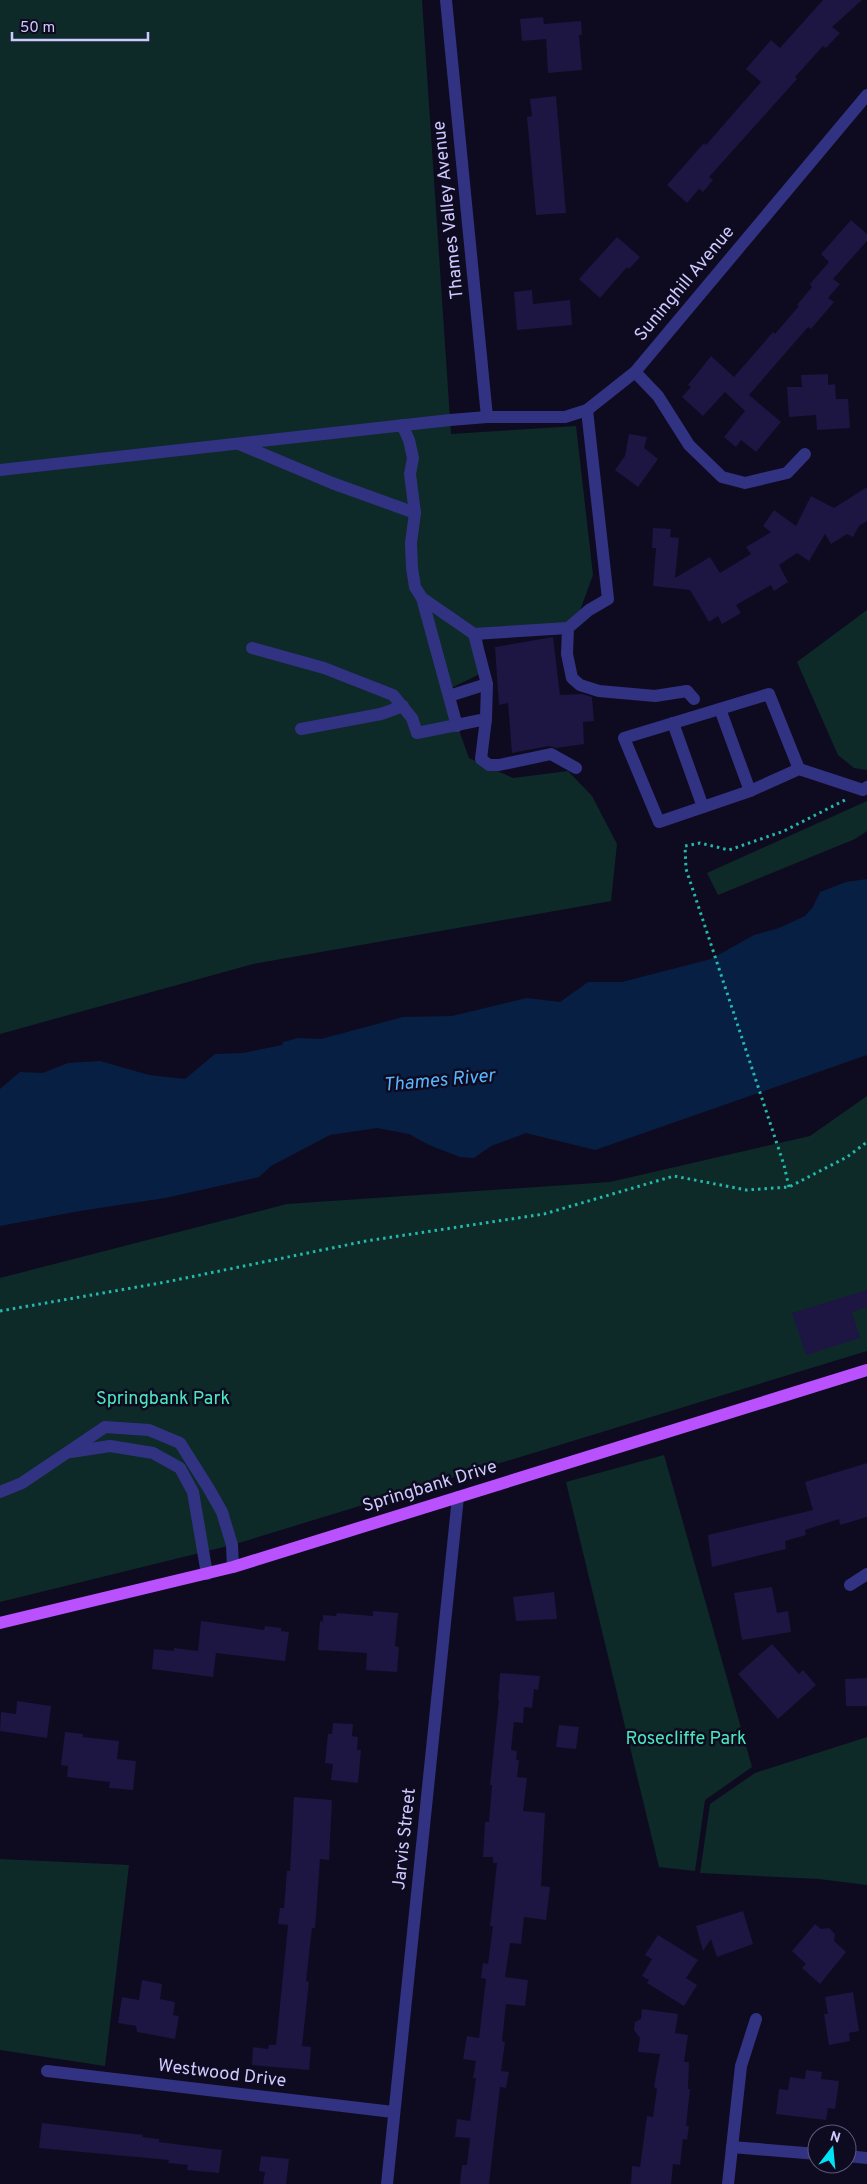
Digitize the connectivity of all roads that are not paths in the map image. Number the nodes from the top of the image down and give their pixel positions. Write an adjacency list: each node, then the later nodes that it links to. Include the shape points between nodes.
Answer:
1 (446, 0): 5 (street, Thames Valley Avenue)
2 (867, 95): 3 (street, Suninghill Avenue)
3 (635, 372): 4 (street, Suninghill Avenue); 8 (street, via 658,396 689,445 722,477 745,483 787,473)
4 (586, 410): 5 (street, Suninghill Avenue, via 565,417); 12 (street, via 608,599)
5 (487, 416): 6 (street, Suninghill Avenue)
6 (402, 425): 7 (street, Suninghill Avenue); 10 (street, via 413,458 410,474)
7 (236, 443): 9 (street, Suninghill Avenue); 10 (street)
8 (805, 454)
9 (0, 470)
10 (415, 513): 11 (street, via 410,543 412,568 415,587)
11 (422, 598): 13 (street); 16 (street)
12 (568, 628): 13 (street); 17 (street, via 567,654 572,678 580,686 598,691 655,696 687,692)
13 (474, 634): 15 (street)
14 (252, 648): 18 (street, via 356,679 393,694)
15 (487, 684): 16 (street); 20 (street)
16 (449, 696): 22 (street)
17 (694, 699)
18 (403, 706): 22 (street, via 412,718 416,734); 23 (street, via 382,714)
19 (720, 709): 21 (street); 25 (street, via 769,694); 27 (street)
20 (486, 720): 22 (street); 24 (street, via 481,759 489,765 551,754)
21 (673, 723): 28 (street); 28 (street, via 624,738 659,822)
22 (457, 726)
23 (301, 729)
24 (576, 768)
25 (799, 769): 26 (street); 27 (street)
26 (865, 788)
27 (750, 791): 28 (street)
28 (703, 807)
29 (867, 1370): 32 (main road, Springbank Drive)
30 (66, 1453): 31 (street, via 22,1483); 33 (street, via 106,1427 149,1430 180,1443 222,1512 232,1544); 34 (street, via 110,1446 152,1453 180,1468 193,1492)
31 (0, 1492)
32 (458, 1497): 33 (main road, Springbank Drive); 40 (street, Jarvis Street)
33 (233, 1567): 34 (main road, Springbank Drive)
34 (208, 1574): 37 (main road, Springbank Drive)
35 (867, 1574): 36 (street)
36 (850, 1585)
37 (0, 1623)
38 (756, 2020): 41 (street, via 742,2066)
39 (47, 2071): 40 (street, Westwood Drive)
40 (394, 2112): 43 (street, Jarvis Street)
41 (732, 2147): 42 (street); 44 (street)
42 (807, 2153)
43 (387, 2184)
44 (728, 2184)

